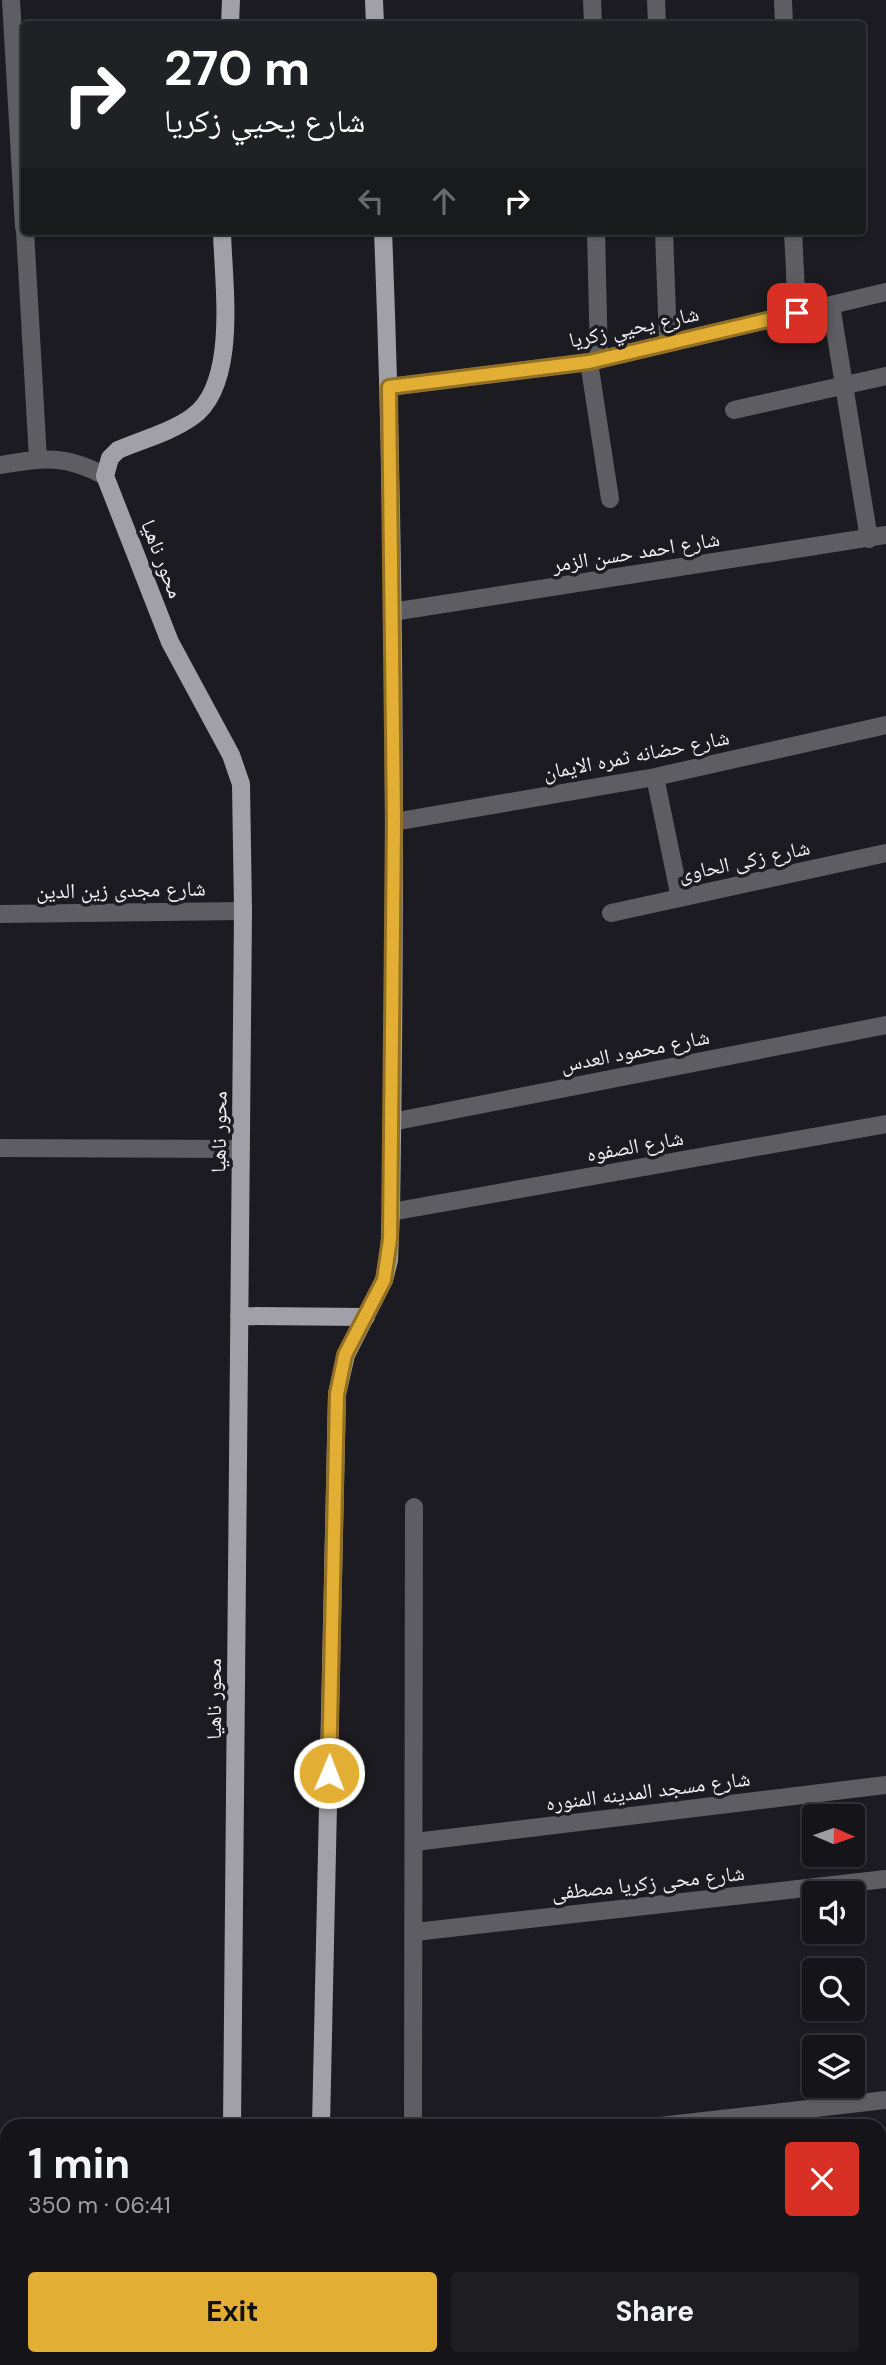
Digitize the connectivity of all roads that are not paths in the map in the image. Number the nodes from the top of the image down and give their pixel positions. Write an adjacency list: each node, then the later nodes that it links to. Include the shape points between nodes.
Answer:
1 (11, 0): 12 (street)
2 (232, 0): 7 (main road)
3 (374, 0): 8 (main road)
4 (592, 0): 9 (street)
5 (656, 0): 10 (street)
6 (783, 0): 11 (street)
7 (230, 21)
8 (375, 21)
9 (593, 21)
10 (656, 21)
11 (784, 21)
12 (21, 164)
13 (25, 235): 28 (street)
14 (222, 235): 30 (main road, via 224,363 217,386 191,418 118,450 110,458)
15 (383, 235): 26 (main road)
16 (596, 235): 23 (street)
17 (664, 235): 22 (street)
18 (793, 235): 21 (street)
19 (886, 292): 20 (street, شارع يحيي زكريا)
20 (831, 305): 21 (street, شارع يحيي زكريا); 25 (street)
21 (797, 313): 22 (street, شارع يحيي زكريا)
22 (668, 343): 23 (street, شارع يحيي زكريا)
23 (594, 361): 26 (street, شارع يحيي زكريا); 31 (street)
24 (886, 376): 25 (street)
25 (844, 385): 27 (street); 32 (street)
26 (389, 387): 33 (main road)
27 (733, 410)
28 (38, 458): 29 (street); 30 (street, via 71,460)
29 (0, 466)
30 (105, 476): 39 (main road, محور ناهيا, via 170,642 231,755 241,784)
31 (610, 499)
32 (878, 537): 33 (street, شارع احمد حسن الزمر)
33 (392, 612): 36 (main road)
34 (886, 725): 35 (street, شارع حضانه ثمره الايمان)
35 (655, 776): 36 (street, شارع حضانه ثمره الايمان); 38 (street)
36 (394, 822): 43 (main road)
37 (886, 853): 38 (street, شارع زكى الحاوى)
38 (680, 898): 40 (street, شارع زكى الحاوى)
39 (243, 911): 41 (street, شارع مجدى زين الدين); 46 (main road, محور ناهيا)
40 (611, 913)
41 (0, 914)
42 (886, 1025): 43 (street, شارع محمود العدس)
43 (393, 1122): 47 (main road)
44 (886, 1124): 47 (street, شارع الصفوه)
45 (0, 1148): 46 (street)
46 (241, 1149): 48 (main road, محور ناهيا)
47 (391, 1212): 49 (main road, via 389,1260)
48 (239, 1316): 49 (main road); 56 (main road, محور ناهيا)
49 (366, 1317): 57 (main road, via 345,1355 337,1394)
50 (414, 1507): 52 (street)
51 (886, 1785): 52 (street, شارع مسجد المدينه المنوره)
52 (415, 1842): 54 (street)
53 (886, 1879): 54 (street, شارع محى زكريا مصطفى)
54 (415, 1932): 58 (street)
55 (886, 2100): 59 (street)
56 (232, 2119)
57 (321, 2119)
58 (413, 2119)
59 (721, 2119)

